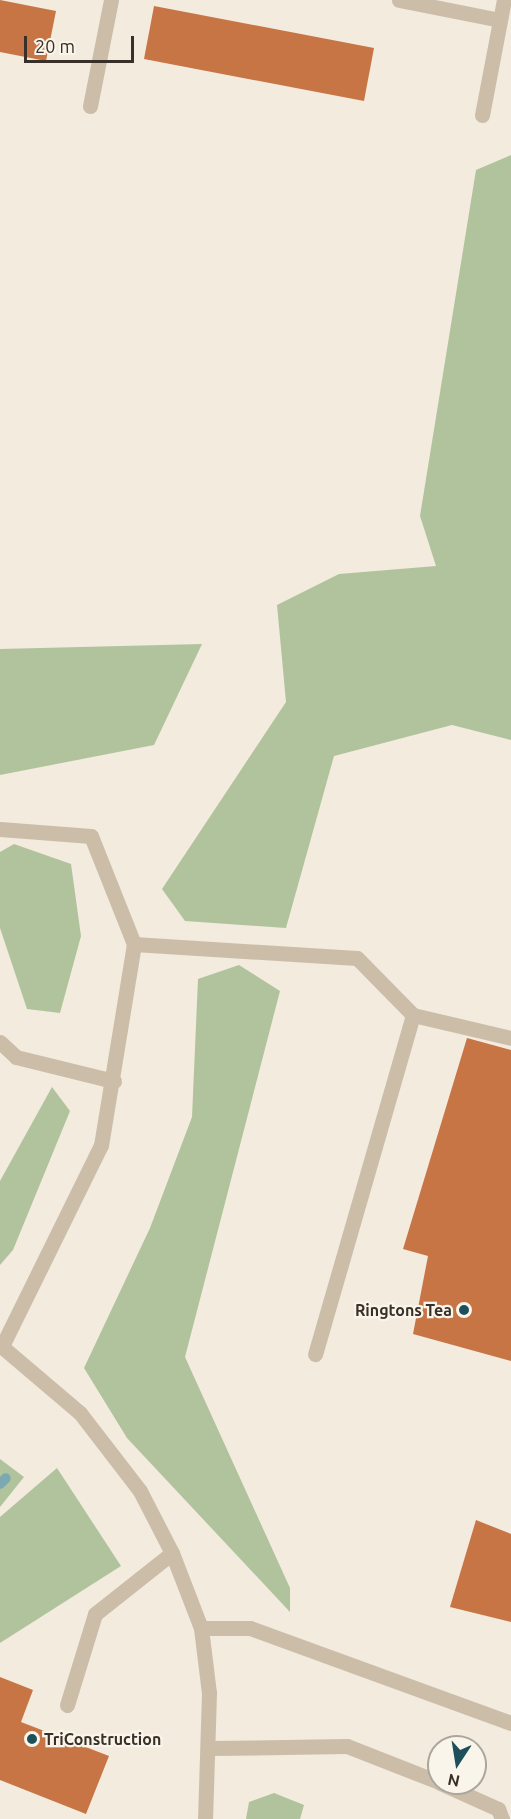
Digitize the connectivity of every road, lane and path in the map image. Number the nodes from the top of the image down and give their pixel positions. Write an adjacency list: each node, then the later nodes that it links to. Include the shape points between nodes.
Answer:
1 (111, 0): 5 (street)
2 (399, 0): 4 (street)
3 (504, 0): 4 (street)
4 (500, 20): 6 (street)
5 (90, 106)
6 (482, 115)
7 (0, 829): 8 (street, via 91,836)
8 (134, 944): 9 (street, via 357,958); 12 (street)
9 (413, 1015): 10 (street); 14 (street)
10 (511, 1038)
11 (0, 1042): 12 (street, via 16,1058)
12 (114, 1081): 13 (street, via 101,1145 78,1200)
13 (1, 1346): 15 (street, via 80,1413 140,1491)
14 (315, 1354)
15 (172, 1553): 16 (street); 17 (street, via 96,1614)
16 (201, 1628): 18 (street, via 250,1628 283,1638); 19 (street)
17 (67, 1705)
18 (511, 1723)
19 (212, 1748): 20 (street, via 347,1746); 22 (street)
20 (427, 1778)
21 (467, 1795): 23 (street, via 498,1809)
22 (205, 1819)
23 (502, 1819)

